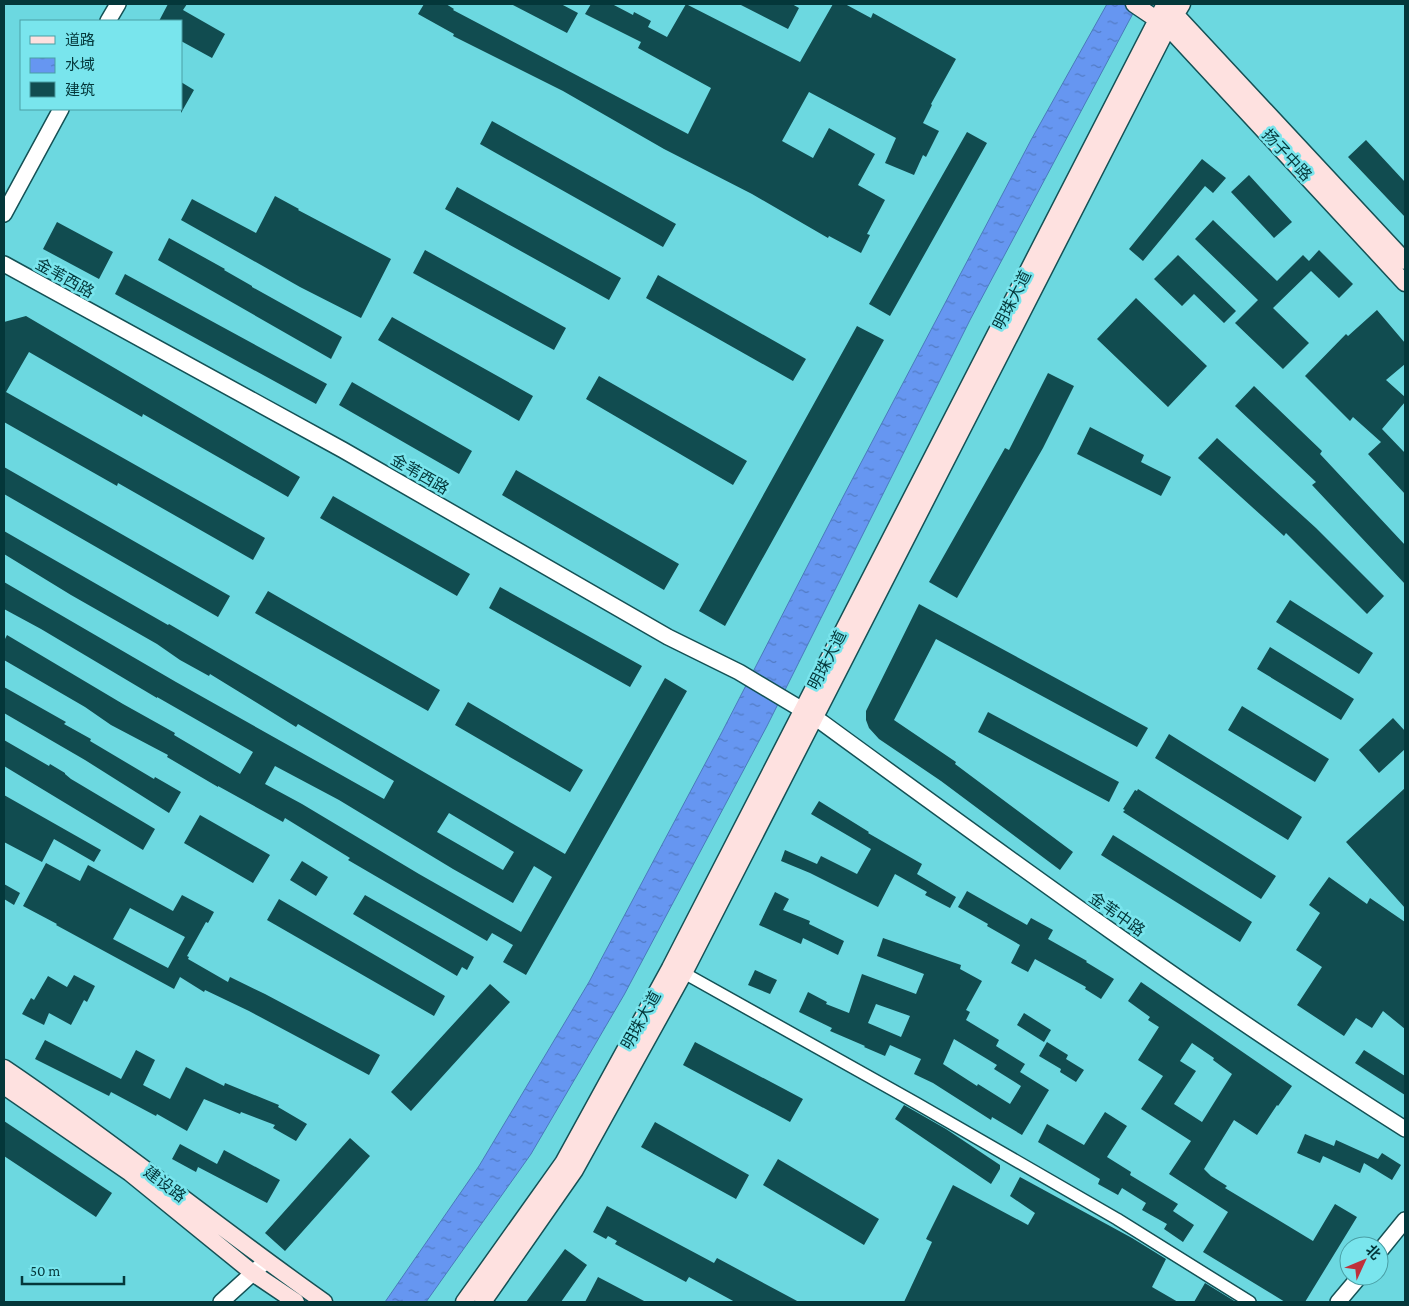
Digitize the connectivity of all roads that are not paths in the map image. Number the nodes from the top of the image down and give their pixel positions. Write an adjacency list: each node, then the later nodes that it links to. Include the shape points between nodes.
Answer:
1 (118, 4): 3 (street)
2 (1161, 10): 6 (main road, 扬子中路); 8 (main road, 扬子中路); 9 (main road, 明珠大道)
3 (109, 20)
4 (60, 110): 5 (street)
5 (4, 214)
6 (1405, 260)
7 (4, 264): 9 (street, 金苇西路, via 343,450 668,637 739,672)
8 (1405, 283)
9 (803, 710): 10 (main road, 明珠大道); 13 (street, 金苇中路, via 1056,893 1308,1067); 22 (main road, 明珠大道, via 670,968 562,1163)
10 (684, 973): 23 (main road, 明珠大道, via 575,1170); 24 (street, via 1117,1219)
11 (4, 1068): 16 (main road, 建设路, via 135,1161)
12 (4, 1086): 17 (main road, 建设路, via 130,1173)
13 (1405, 1128)
14 (1405, 1220): 15 (street)
15 (1389, 1240)
16 (266, 1261): 17 (street); 21 (main road, 建设路)
17 (253, 1273): 19 (street); 20 (main road, 建设路)
18 (1352, 1286): 25 (street)
19 (221, 1302)
20 (296, 1302)
21 (324, 1302)
22 (464, 1302)
23 (483, 1302)
24 (1250, 1302)
25 (1338, 1302)

